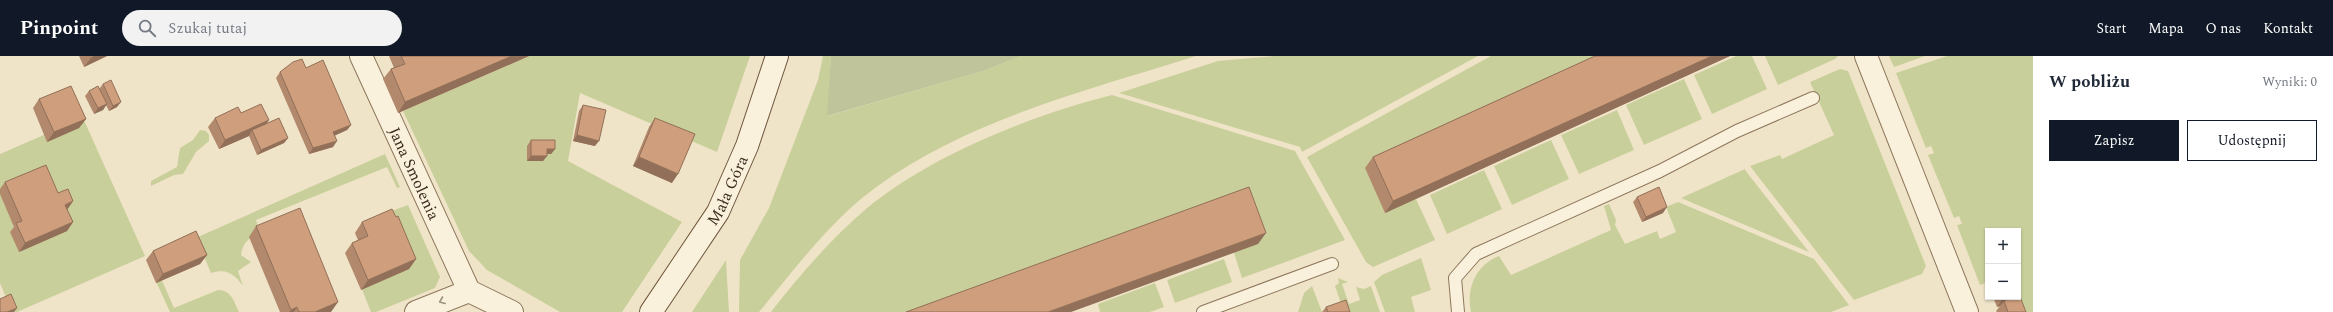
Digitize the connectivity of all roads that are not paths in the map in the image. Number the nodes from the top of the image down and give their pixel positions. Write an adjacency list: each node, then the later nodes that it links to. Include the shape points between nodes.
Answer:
1 (361, 56): 6 (street, Jana Smolenia)
2 (776, 56): 9 (street, Mała Góra, via 747,146 718,212)
3 (1866, 56): 12 (street)
4 (1813, 98): 11 (lane, via 1476,254 1455,278)
5 (1332, 264): 10 (lane)
6 (469, 291): 7 (street, one-way to 7); 8 (street)
7 (416, 312)
8 (512, 312)
9 (651, 312)
10 (1203, 312)
11 (1458, 312)
12 (1967, 312)

